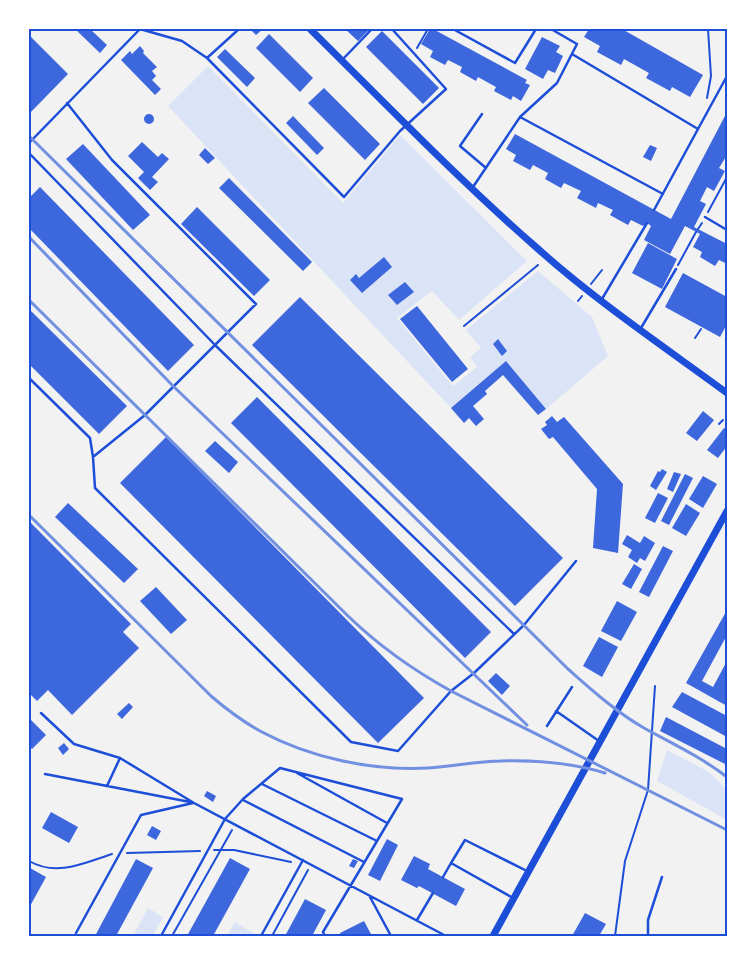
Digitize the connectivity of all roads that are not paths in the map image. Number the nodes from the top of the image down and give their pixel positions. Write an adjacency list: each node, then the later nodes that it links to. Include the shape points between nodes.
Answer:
1 (140, 29): 10 (lane, via 182,42); 13 (lane)
2 (239, 29): 10 (lane)
3 (310, 29): 11 (main road)
4 (372, 29): 11 (lane)
5 (392, 29): 16 (lane, via 446,89)
6 (453, 29): 7 (lane, via 514,63)
7 (536, 29)
8 (551, 29): 9 (lane, via 577,44)
9 (572, 54): 15 (lane, via 557,83); 17 (lane)
10 (207, 58): 16 (lane, via 344,196)
11 (342, 60): 16 (main road)
12 (727, 76): 17 (lane)
13 (67, 103): 18 (lane); 30 (lane, via 112,160 256,304)
14 (482, 114): 20 (lane, via 460,146)
15 (520, 117): 20 (lane); 22 (lane)
16 (407, 124): 21 (main road)
17 (698, 129): 22 (lane)
18 (29, 142)
19 (29, 153): 30 (lane)
20 (486, 168): 21 (lane)
21 (472, 188): 28 (main road, via 537,249)
22 (663, 194): 23 (lane)
23 (654, 210)
24 (705, 217): 26 (lane)
25 (647, 223): 28 (lane)
26 (727, 230)
27 (676, 269): 29 (lane)
28 (602, 300): 29 (main road)
29 (640, 329): 32 (main road)
30 (216, 346): 33 (lane, via 145,415); 36 (lane)
31 (29, 378): 33 (lane, via 90,438)
32 (727, 393)
33 (93, 457): 36 (lane, via 95,488 351,742 398,751 451,690)
34 (727, 511): 41 (main road)
35 (576, 561): 36 (lane)
36 (514, 635)
37 (572, 687): 38 (lane)
38 (556, 712): 40 (lane); 41 (lane)
39 (41, 713): 42 (lane, via 74,744)
40 (547, 726)
41 (600, 742): 55 (main road)
42 (120, 758): 46 (lane); 48 (lane)
43 (293, 771): 45 (lane, via 280,768); 50 (lane); 50 (lane, via 402,799)
44 (45, 774): 46 (lane)
45 (261, 784): 47 (lane); 51 (lane)
46 (107, 786): 48 (lane)
47 (243, 799): 49 (lane); 53 (lane)
48 (194, 803): 49 (lane); 63 (lane, via 141,814)
49 (225, 819): 52 (lane); 64 (lane)
50 (388, 823): 51 (lane)
51 (377, 841): 53 (lane)
52 (303, 860): 58 (lane); 65 (lane)
53 (364, 862): 58 (lane)
54 (451, 863): 55 (lane, via 465,840); 56 (lane); 61 (lane)
55 (528, 872): 61 (main road)
56 (443, 877)
57 (662, 877): 70 (lane, via 648,920)
58 (350, 885): 60 (lane); 66 (lane, via 323,932)
59 (433, 894): 62 (lane)
60 (370, 896): 62 (lane); 67 (lane)
61 (514, 898): 69 (main road)
62 (417, 921): 68 (lane)
63 (76, 933)
64 (161, 936)
65 (261, 936)
66 (325, 936)
67 (391, 936)
68 (446, 936)
69 (493, 936)
70 (648, 936)

